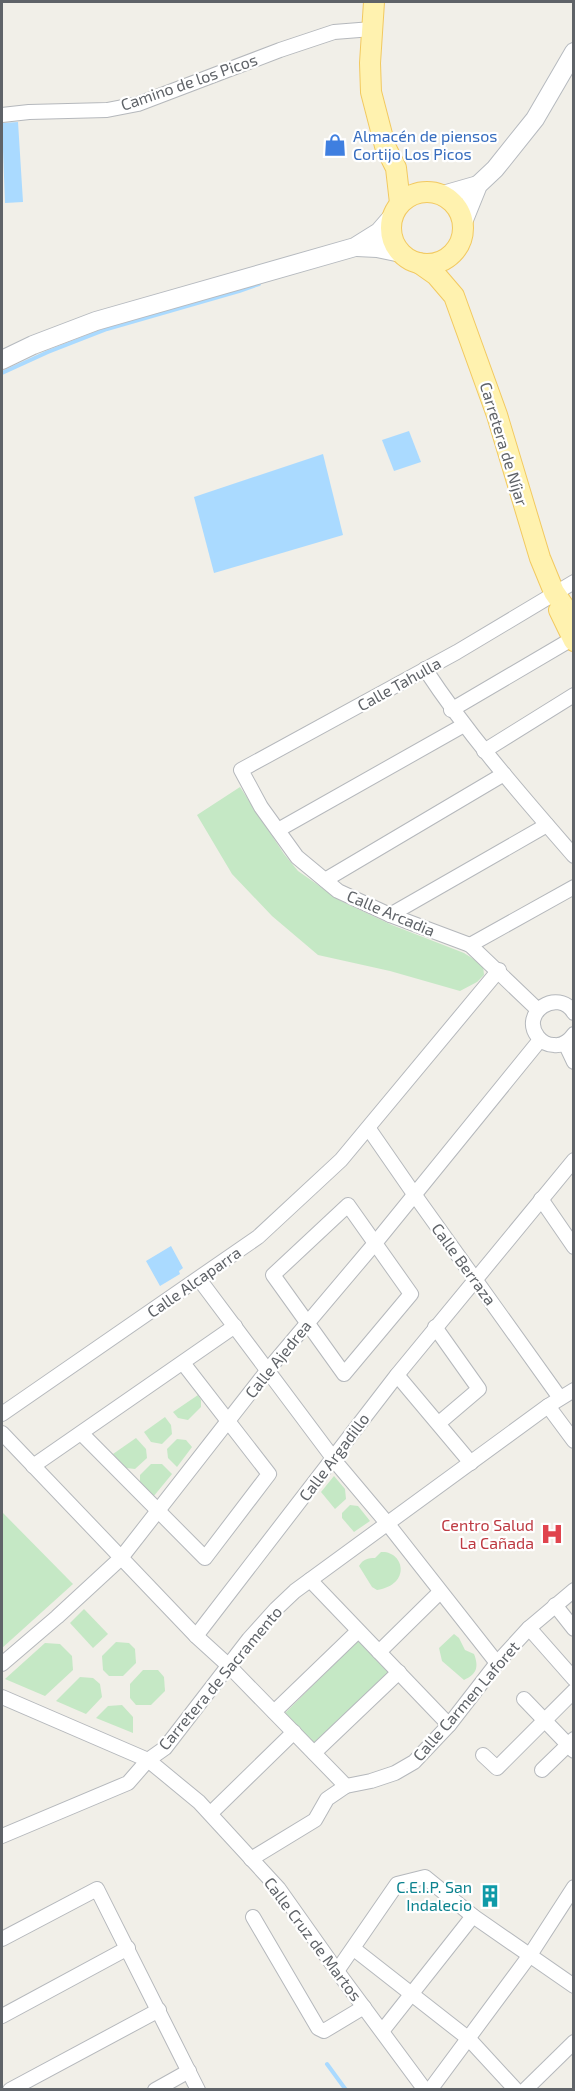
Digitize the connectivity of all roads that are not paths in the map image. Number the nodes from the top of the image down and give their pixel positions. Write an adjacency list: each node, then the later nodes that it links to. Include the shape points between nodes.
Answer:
1 (374, 2): 2 (main road)
2 (372, 29): 4 (street, Camino de los Picos, via 334,32 138,104 107,110); 5 (main road, via 371,92 385,146)
3 (573, 52): 6 (main road, via 535,119)
4 (2, 115)
5 (396, 168): 7 (main road); 8 (main road)
6 (478, 185): 7 (main road); 9 (main road)
7 (434, 193): 8 (main road, via 412,195); 9 (main road, via 456,206)
8 (396, 210): 10 (main road, via 379,232); 12 (main road, via 392,236)
9 (463, 222): 11 (main road, via 460,243)
10 (355, 248): 12 (main road); 15 (main road, via 96,321)
11 (454, 252): 13 (main road, via 438,262); 14 (main road, Carretera de Níjar)
12 (401, 253): 13 (main road)
13 (419, 263): 14 (main road, Carretera de Níjar)
14 (453, 296): 17 (main road, Carretera de Níjar, via 491,396 529,526)
15 (2, 360)
16 (573, 582): 17 (street, Calle Tahulla)
17 (554, 592): 18 (main road, Carretera de Níjar); 19 (street, Calle Tahulla)
18 (573, 633): 21 (street)
19 (425, 669): 21 (street); 24 (street, Calle Tahulla)
20 (573, 695): 23 (street)
21 (452, 710): 22 (street)
22 (464, 725): 23 (street); 27 (street)
23 (484, 751): 25 (street)
24 (241, 771): 27 (street, Calle Arcadia)
25 (504, 774): 26 (street); 29 (street)
26 (547, 825): 28 (street); 31 (street)
27 (278, 830): 29 (street, Calle Arcadia, via 297,857)
28 (573, 856)
29 (325, 880): 31 (street, Calle Arcadia, via 338,891)
30 (573, 887): 32 (street)
31 (390, 915): 32 (street, Calle Arcadia)
32 (470, 945): 33 (street, Calle Arcadia)
33 (498, 970): 35 (street, Calle Arcadia); 39 (street, Calle Alcaparra)
34 (570, 1004): 35 (street, via 550,1002)
35 (538, 1010): 37 (street, via 533,1028)
36 (569, 1038): 37 (street, via 552,1045); 38 (street)
37 (540, 1040): 41 (street, Calle Ajedrea)
38 (573, 1062)
39 (369, 1129): 41 (street, Calle Berraza); 45 (street, Calle Alcaparra, via 258,1237)
40 (573, 1160): 42 (street, Calle Argadillo)
41 (414, 1194): 43 (street, Calle Ajedrea); 46 (street, Calle Berraza)
42 (541, 1199): 44 (street); 46 (street, Calle Argadillo)
43 (376, 1242): 47 (street, Calle Ajedrea); 47 (street, via 348,1205 273,1275); 47 (street, via 411,1294 344,1374)
44 (573, 1247)
45 (199, 1279): 48 (street); 56 (street, Calle Alcaparra)
46 (475, 1279): 49 (street, Calle Argadillo); 54 (street, Calle Berraza)
47 (307, 1323): 51 (street, Calle Ajedrea)
48 (235, 1326): 50 (street); 51 (street)
49 (435, 1327): 52 (street, Calle Argadillo); 58 (street, via 479,1389)
50 (183, 1362): 57 (street); 60 (street)
51 (267, 1371): 57 (street, Calle Ajedrea); 62 (street)
52 (397, 1375): 58 (street); 62 (street, Calle Argadillo)
53 (573, 1390): 54 (street, Carretera de Sacramento)
54 (560, 1398): 55 (street, Carretera de Sacramento)
55 (548, 1406): 61 (street); 63 (street, Carretera de Sacramento)
56 (2, 1414)
57 (228, 1421): 65 (street, Calle Ajedrea); 65 (street, via 269,1474 205,1558)
58 (439, 1423): 63 (street)
59 (2, 1433): 64 (street)
60 (82, 1434): 64 (street); 65 (street)
61 (573, 1441)
62 (333, 1459): 66 (street); 75 (street, Calle Argadillo)
63 (471, 1463): 66 (street, Carretera de Sacramento)
64 (33, 1466): 67 (street)
65 (158, 1512): 67 (street, Calle Ajedrea)
66 (387, 1523): 68 (street, Carretera de Sacramento); 70 (street)
67 (121, 1558): 75 (street); 78 (street, Calle Ajedrea)
68 (310, 1580): 74 (street); 79 (street, Carretera de Sacramento, via 276,1609)
69 (573, 1590): 71 (street, Calle Carmen Laforet)
70 (440, 1592): 76 (street); 77 (street)
71 (555, 1605): 72 (street, Calle Carmen Laforet); 73 (street)
72 (530, 1628): 77 (street, Calle Carmen Laforet); 81 (street)
73 (573, 1629)
74 (358, 1631): 76 (street); 85 (street)
75 (196, 1636): 79 (street)
76 (380, 1652): 80 (street)
77 (497, 1663): 87 (street, Calle Carmen Laforet)
78 (2, 1664)
79 (229, 1666): 85 (street); 92 (street, Carretera de Sacramento, via 165,1748)
80 (399, 1672): 87 (street); 90 (street)
81 (573, 1679)
82 (573, 1691): 86 (street)
83 (2, 1697): 92 (street, Calle Cruz de Martos)
84 (524, 1699): 86 (street)
85 (274, 1712): 88 (street)
86 (543, 1720): 89 (street); 91 (street, via 497,1767)
87 (449, 1725): 94 (street, Calle Carmen Laforet, via 414,1762 395,1773)
88 (294, 1732): 90 (street); 95 (street)
89 (572, 1745): 93 (street)
90 (314, 1753): 94 (street)
91 (483, 1755)
92 (148, 1760): 95 (street, Calle Cruz de Martos); 96 (street, Carretera de Sacramento, via 128,1783)
93 (542, 1770)
94 (346, 1786): 97 (street, Calle Carmen Laforet, via 327,1799 315,1820)
95 (211, 1813): 97 (street, Calle Cruz de Martos)
96 (2, 1836)
97 (251, 1859): 106 (street, Calle Cruz de Martos, via 279,1889)
98 (573, 1887): 99 (street)
99 (567, 1909): 105 (street)
100 (473, 1916): 104 (street, via 425,1877 397,1884); 105 (street); 108 (street)
101 (253, 1917): 109 (street, via 318,2028 324,2031)
102 (2, 1939): 103 (street, via 97,1889)
103 (128, 1948): 110 (street); 111 (street)
104 (354, 1949): 106 (street); 108 (street)
105 (530, 1955): 107 (street); 113 (street)
106 (337, 1971): 109 (street, Calle Cruz de Martos)
107 (573, 1986)
108 (412, 1994): 112 (street); 113 (street)
109 (364, 2007): 112 (street, Calle Cruz de Martos)
110 (159, 2010): 115 (street); 116 (street)
111 (2, 2016)
112 (383, 2030): 119 (street, Calle Cruz de Martos)
113 (469, 2039): 120 (street); 121 (street)
114 (573, 2042): 122 (street)
115 (189, 2071): 117 (street); 118 (street)
116 (10, 2090)
117 (155, 2090)
118 (198, 2090)
119 (425, 2090)
120 (430, 2090)
121 (516, 2090)
122 (525, 2090)

